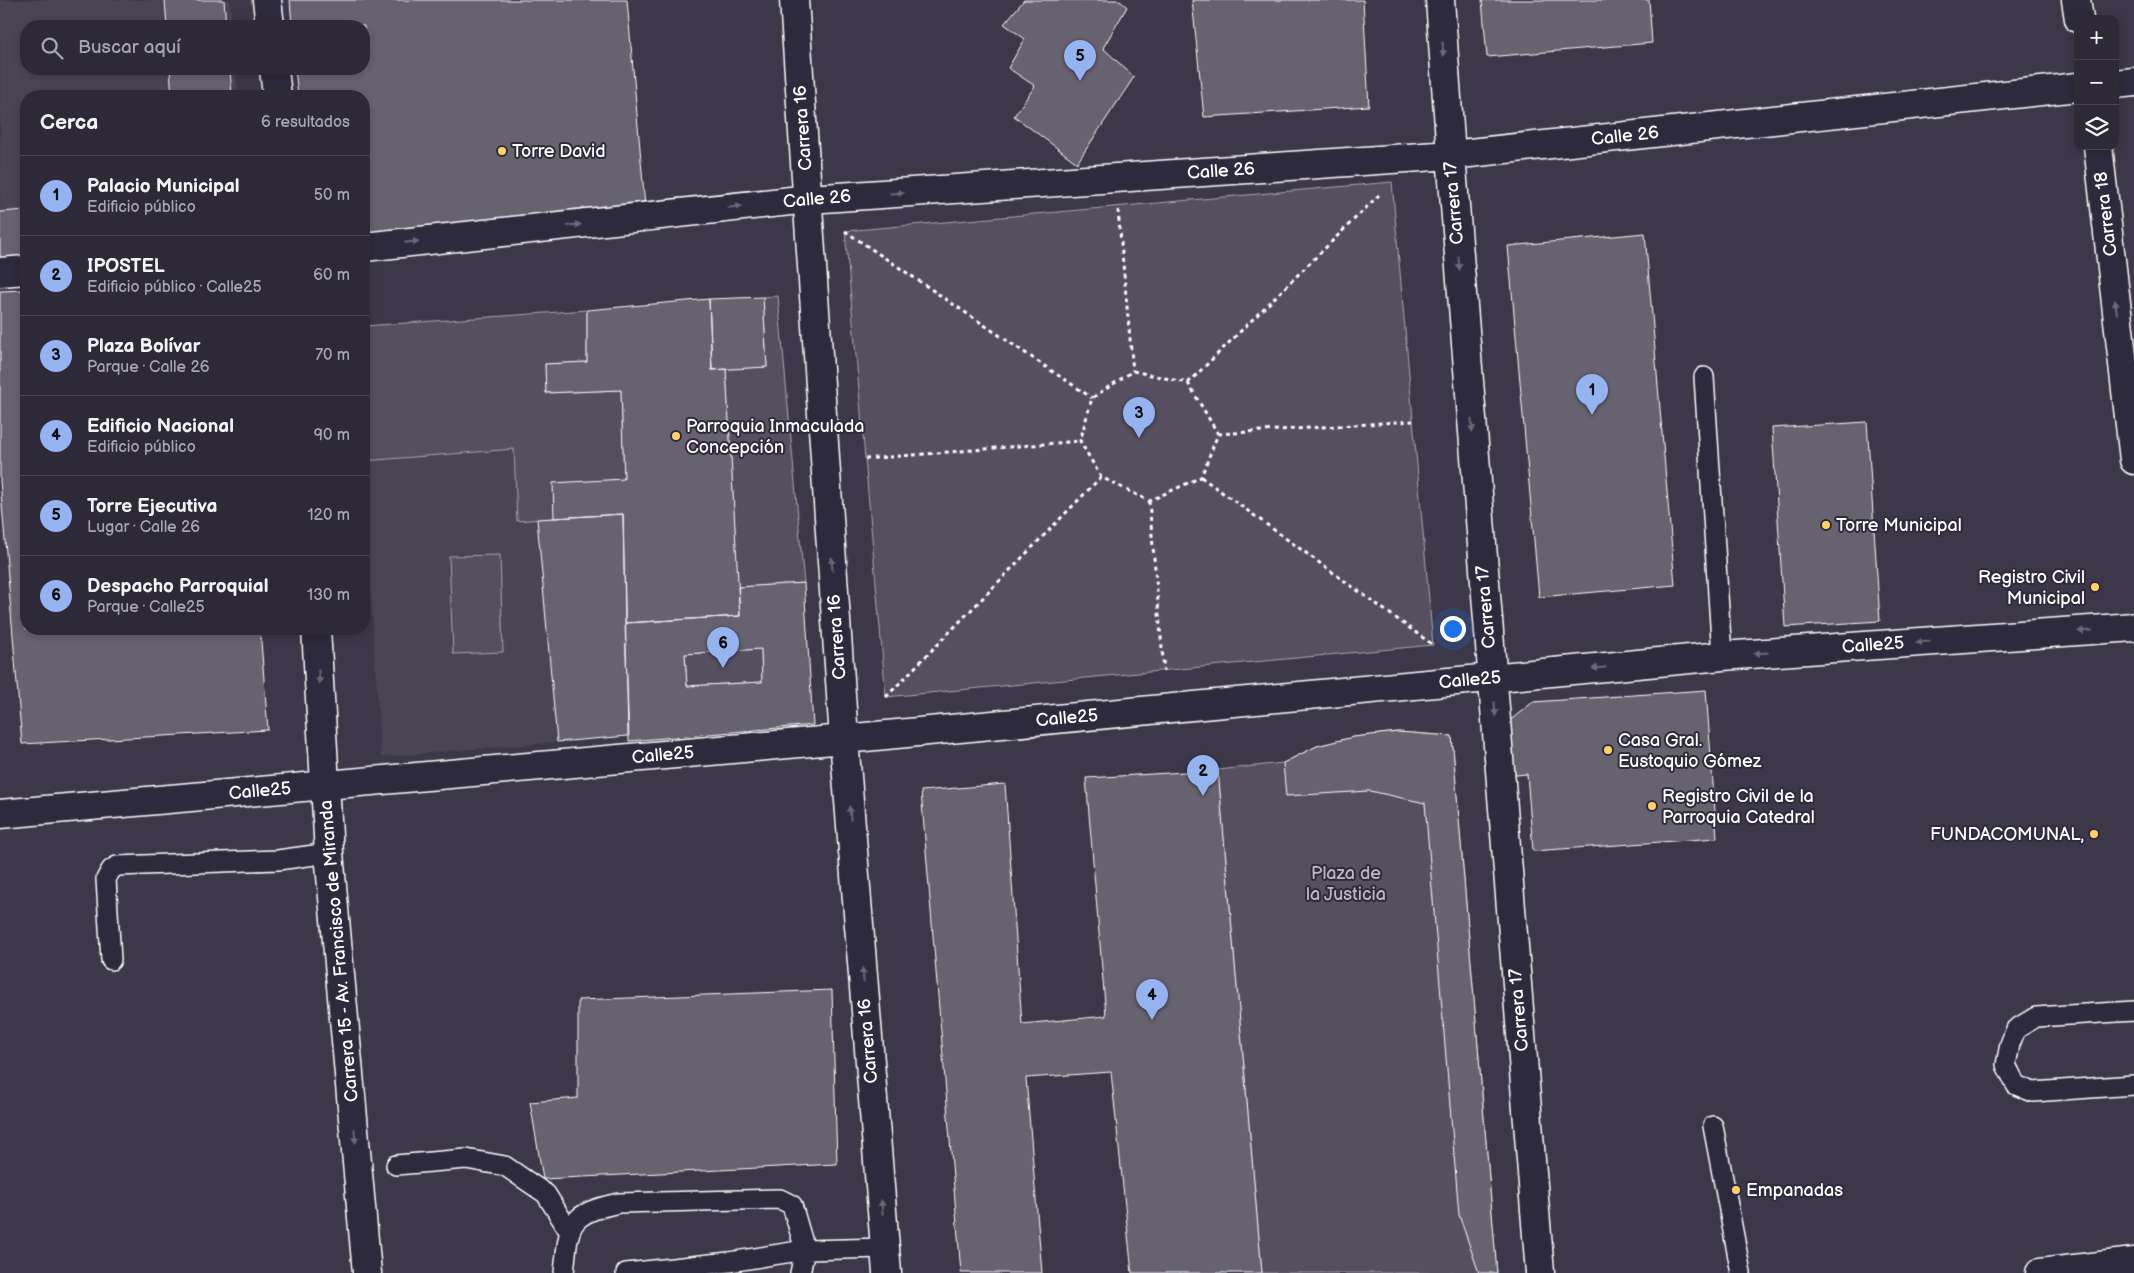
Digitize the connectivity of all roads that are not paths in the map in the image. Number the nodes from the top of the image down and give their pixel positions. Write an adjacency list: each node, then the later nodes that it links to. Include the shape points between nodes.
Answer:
1 (267, 0): 6 (street)
2 (794, 0): 14 (street, Carrera 16)
3 (1440, 0): 13 (street, Carrera 17, one-way to 13)
4 (2076, 0): 5 (street)
5 (2078, 15)
6 (269, 20)
7 (274, 75): 11 (street)
8 (2134, 82): 9 (street)
9 (2119, 84)
10 (2074, 87): 13 (street, Calle 26)
11 (276, 90)
12 (2098, 150): 19 (street, Carrera 18, one-way to 12)
13 (1450, 155): 14 (street, Calle 26, one-way to 13); 23 (street, Carrera 17, one-way to 23)
14 (809, 199): 15 (street, Calle 26, one-way to 14); 24 (street, Carrera 16, one-way to 14)
15 (370, 246)
16 (20, 270): 17 (street)
17 (0, 272)
18 (1704, 377): 22 (lane)
19 (2134, 460)
20 (2134, 627): 22 (street, Calle25, one-way to 22)
21 (316, 635): 25 (street, Carrera 15 - Av. Francisco de Miranda, one-way to 25)
22 (1722, 656): 23 (street, Calle25, one-way to 23)
23 (1492, 678): 24 (street, Calle25); 41 (street, Carrera 17, one-way to 41)
24 (844, 739): 25 (street, Calle25); 35 (street, Carrera 16, one-way to 24)
25 (326, 785): 26 (street, Calle25); 27 (street, Carrera 15 - Av. Francisco de Miranda)
26 (0, 814)
27 (329, 853): 28 (lane, via 278,860 117,866 106,879); 37 (street, Carrera 15 - Av. Francisco de Miranda, one-way to 37)
28 (111, 960)
29 (2134, 1010): 30 (lane, via 2036,1017 2016,1029 2006,1065 2016,1085 2033,1092)
30 (2134, 1085)
31 (1713, 1126): 42 (lane)
32 (396, 1165): 33 (lane, via 466,1159 505,1166 546,1194)
33 (569, 1231): 34 (lane, via 583,1213 619,1203 780,1199 792,1205 796,1212); 38 (lane)
34 (805, 1250): 35 (lane); 39 (lane); 40 (lane)
35 (886, 1260)
36 (2134, 1262): 43 (street)
37 (367, 1273)
38 (564, 1273)
39 (626, 1273)
40 (800, 1273)
41 (1540, 1273)
42 (1740, 1273)
43 (2040, 1273)

